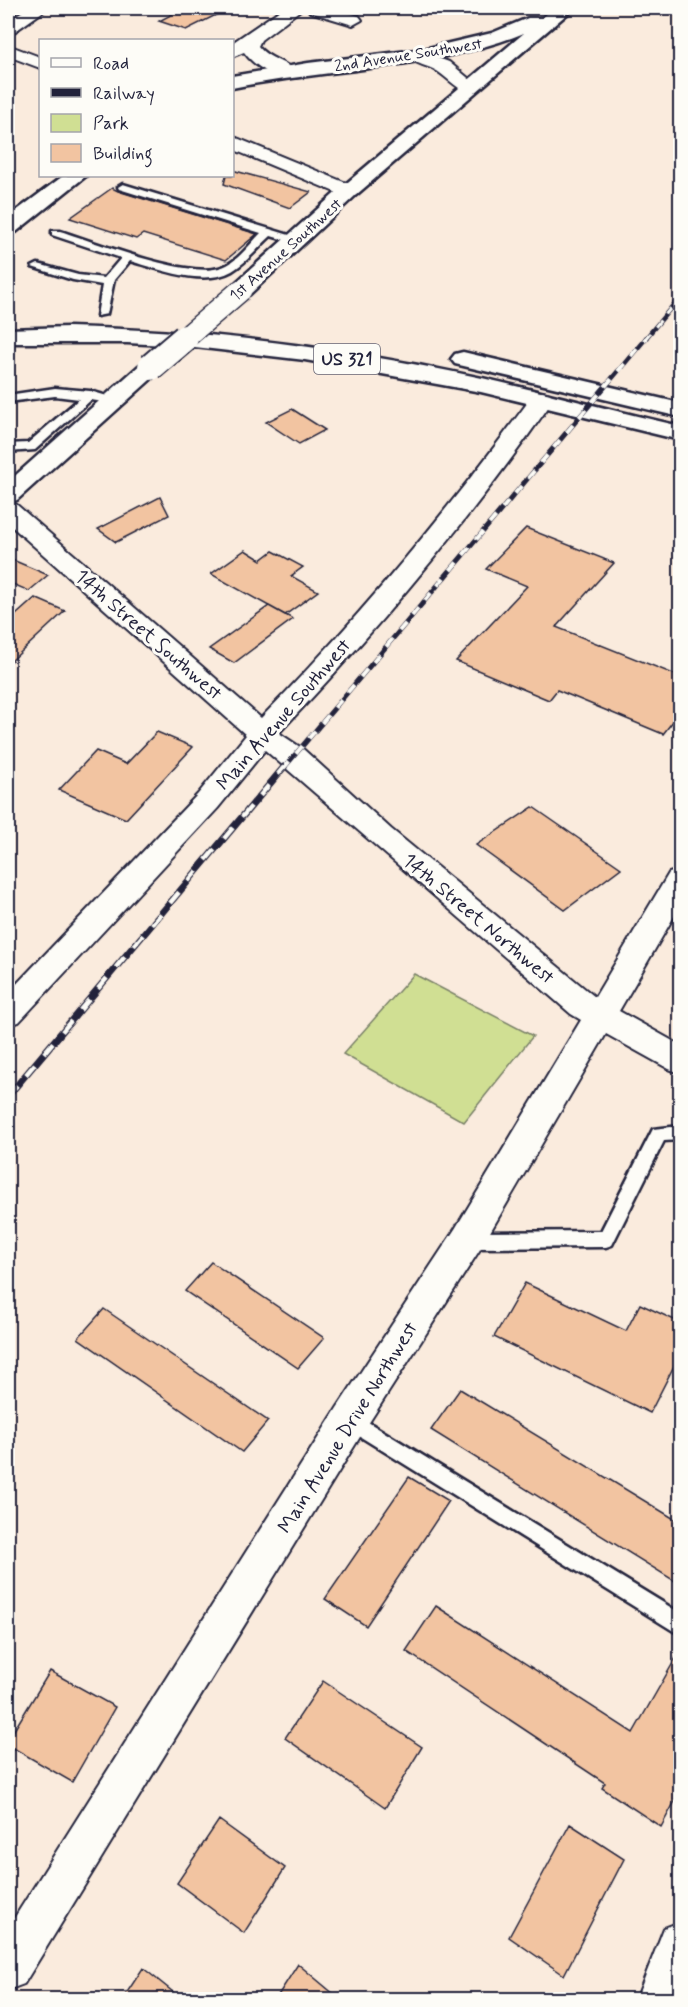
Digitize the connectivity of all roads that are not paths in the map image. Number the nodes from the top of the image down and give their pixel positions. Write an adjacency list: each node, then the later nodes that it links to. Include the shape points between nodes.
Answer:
1 (39, 8): 7 (street)
2 (294, 8): 8 (street)
3 (316, 8): 6 (street)
4 (559, 8): 11 (main road, 2nd Avenue Southwest, via 500,38)
5 (565, 8): 15 (main road, 1st Avenue Southwest)
6 (353, 20)
7 (8, 28)
8 (254, 36): 10 (street); 13 (street, via 249,46 253,54)
9 (8, 50): 12 (street)
10 (234, 51)
11 (416, 55): 13 (main road, 2nd Avenue Southwest); 15 (street, via 442,66)
12 (39, 63)
13 (286, 72): 14 (main road, 2nd Avenue Southwest)
14 (234, 82)
15 (470, 87): 19 (main road, 1st Avenue Southwest)
16 (234, 143): 19 (street)
17 (75, 177): 20 (main road)
18 (123, 187): 21 (lane)
19 (349, 191): 23 (main road, 1st Avenue Southwest)
20 (8, 227)
21 (268, 232): 23 (lane); 24 (lane, via 230,267 217,273 195,273)
22 (56, 234): 24 (lane)
23 (295, 240): 35 (main road, 1st Avenue Southwest, bridge)
24 (129, 255): 26 (lane)
25 (38, 267): 26 (lane)
26 (107, 282): 28 (lane)
27 (8, 314): 28 (main road)
28 (101, 314): 29 (main road)
29 (242, 322)
30 (8, 336): 34 (main road, US 321, via 125,334 222,342 324,355)
31 (385, 344): 36 (main road, US 321, via 498,366)
32 (90, 395): 33 (lane, via 55,392); 35 (lane); 39 (lane)
33 (8, 398)
34 (542, 399): 37 (main road, US 321); 42 (street, Main Avenue Southwest, via 468,500 314,680)
35 (115, 400): 39 (main road, 1st Avenue Southwest)
36 (681, 410)
37 (681, 434)
38 (8, 448): 39 (lane)
39 (42, 451): 40 (main road, 1st Avenue Southwest)
40 (8, 495)
41 (8, 510): 42 (street, 14th Street Southwest)
42 (262, 734): 43 (street, 14th Street Southwest); 45 (street, Main Avenue Southwest, via 208,801)
43 (293, 756): 46 (street, 14th Street Northwest, via 381,836)
44 (681, 881): 46 (street, Main Avenue Drive Northwest)
45 (8, 1013)
46 (599, 1017): 47 (street, 14th Street Northwest); 49 (street, Main Avenue Drive Northwest)
47 (681, 1060)
48 (681, 1133): 49 (lane, via 659,1134 606,1239)
49 (467, 1240): 50 (street, Main Avenue Drive Northwest)
50 (350, 1420): 51 (lane); 53 (street, Main Avenue Drive Northwest)
51 (681, 1625)
52 (681, 1944): 54 (street)
53 (8, 1968)
54 (658, 2000)

